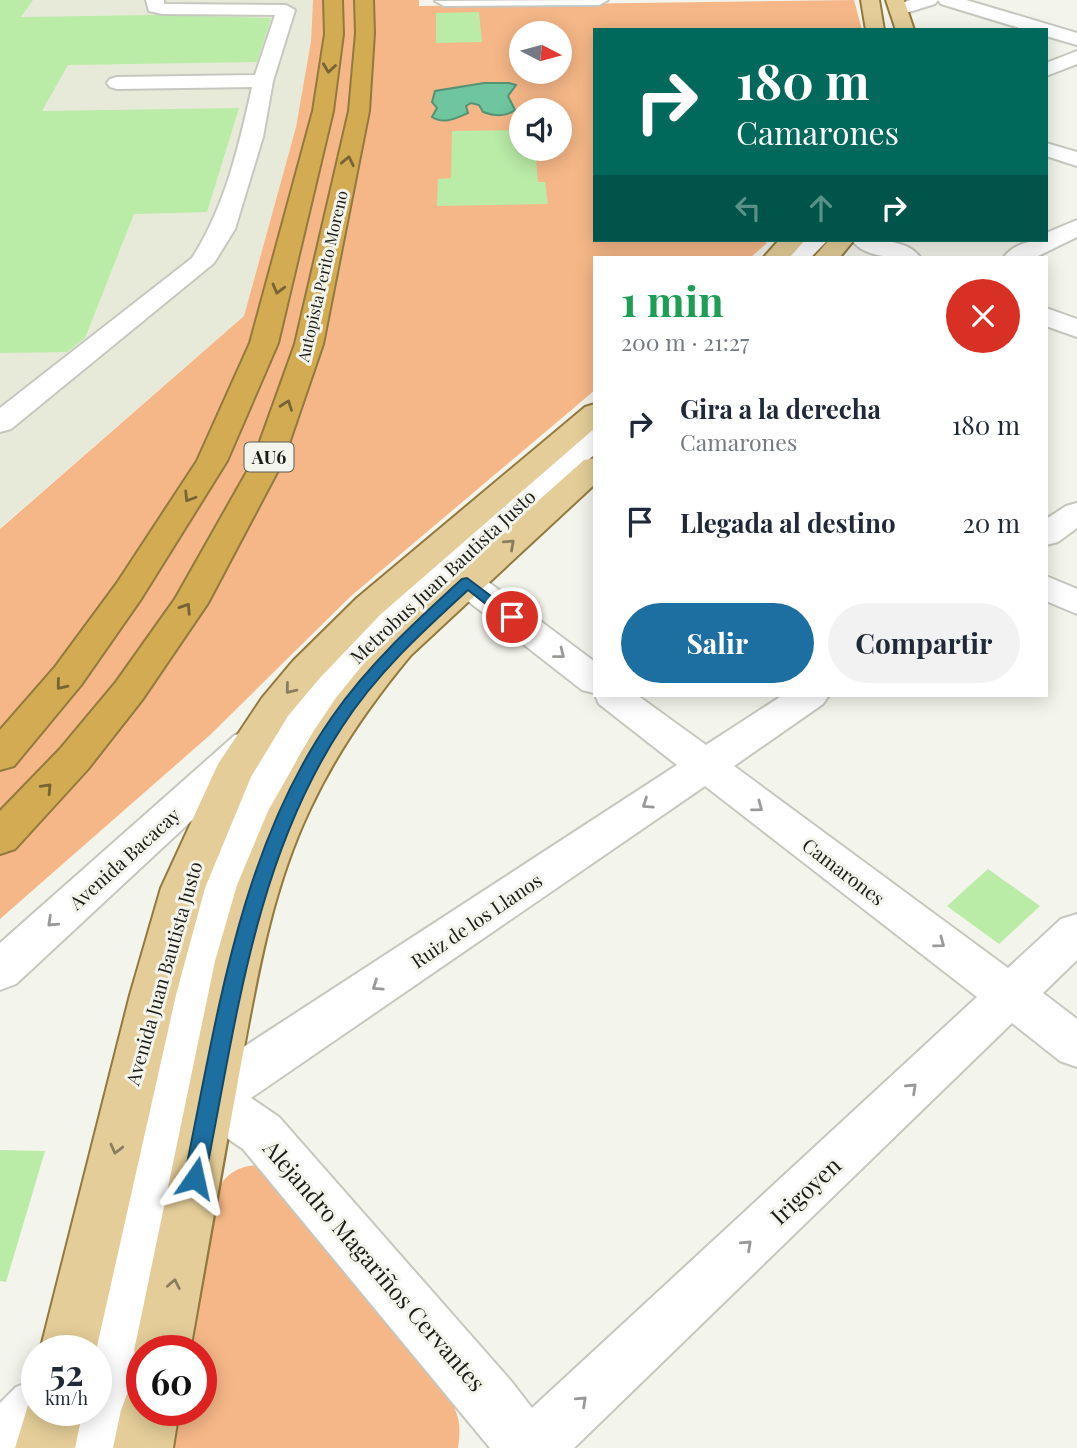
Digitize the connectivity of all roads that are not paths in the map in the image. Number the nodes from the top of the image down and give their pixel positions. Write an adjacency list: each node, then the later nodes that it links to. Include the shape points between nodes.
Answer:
1 (155, 0): 19 (street, via 155,7 162,9 286,9)
2 (333, 0): 50 (highway, Autopista Perito Moreno / AU6, one-way to 50, via 334,34 323,111 264,343 212,461 136,580 68,677)
3 (364, 0): 52 (highway, Autopista Perito Moreno / AU6, one-way to 3, via 74,759 129,691 190,603 268,461 309,344 359,111)
4 (599, 0): 9 (street)
5 (870, 0): 11 (main road)
6 (882, 0): 12 (street)
7 (929, 0): 10 (street)
8 (947, 0): 14 (street)
9 (438, 1)
10 (897, 5): 13 (main road)
11 (876, 28)
12 (889, 28)
13 (904, 28)
14 (1040, 28)
15 (1048, 30): 16 (street)
16 (1077, 39)
17 (1077, 57): 18 (street)
18 (1048, 69)
19 (263, 81): 20 (street); 38 (street, via 252,138 223,229 201,263)
20 (117, 83)
21 (1048, 150): 22 (street)
22 (1077, 159)
23 (1077, 227): 29 (street)
24 (791, 242): 30 (main road)
25 (814, 242): 31 (street)
26 (840, 242): 32 (main road)
27 (869, 242): 33 (street)
28 (1047, 242): 34 (street)
29 (1048, 242)
30 (777, 256)
31 (798, 256)
32 (827, 256)
33 (904, 256)
34 (1019, 256)
35 (1048, 317): 36 (street)
36 (1077, 329)
37 (593, 415): 49 (main road, Avenida Juan Bautista Justo, one-way to 49, via 369,606 306,670)
38 (0, 423)
39 (593, 440): 57 (street, Metrobus Juan Bautista Justo, via 379,631 333,678 295,731 244,827 229,866 192,996)
40 (593, 469): 43 (main road, Avenida Juan Bautista Justo, one-way to 40)
41 (1077, 513): 42 (street)
42 (1048, 534)
43 (467, 583): 46 (street, one-way to 46); 57 (main road, Avenida Juan Bautista Justo, via 398,646 359,691 323,744 270,854 247,923)
44 (1048, 588): 45 (street)
45 (1077, 603)
46 (593, 679)
47 (615, 697): 51 (street, Camarones)
48 (807, 697): 51 (street, Ruiz de los Llanos)
49 (249, 746): 54 (street, Avenida Bacacay, one-way to 54); 57 (main road, Avenida Juan Bautista Justo, via 215,809 183,888 153,995)
50 (0, 756)
51 (703, 766): 55 (street, Camarones, one-way to 55); 57 (street, Ruiz de los Llanos, one-way to 57)
52 (0, 838)
53 (1077, 932): 55 (street, Irigoyen)
54 (0, 971)
55 (1010, 996): 56 (street, Camarones); 68 (street, Irigoyen, one-way to 55)
56 (1077, 1046)
57 (169, 1100): 58 (main road, Avenida Juan Bautista Justo, one-way to 58); 59 (main road, Avenida Juan Bautista Justo, one-way to 57); 65 (street, Metrobus Juan Bautista Justo); 67 (street, Alejandro Magariños Cervantes, via 261,1132)
58 (74, 1335)
59 (162, 1335)
60 (21, 1424): 63 (street)
61 (50, 1426): 64 (main road)
62 (147, 1426): 66 (main road)
63 (0, 1444)
64 (45, 1448)
65 (96, 1448)
66 (143, 1448)
67 (526, 1448)
68 (532, 1448)

